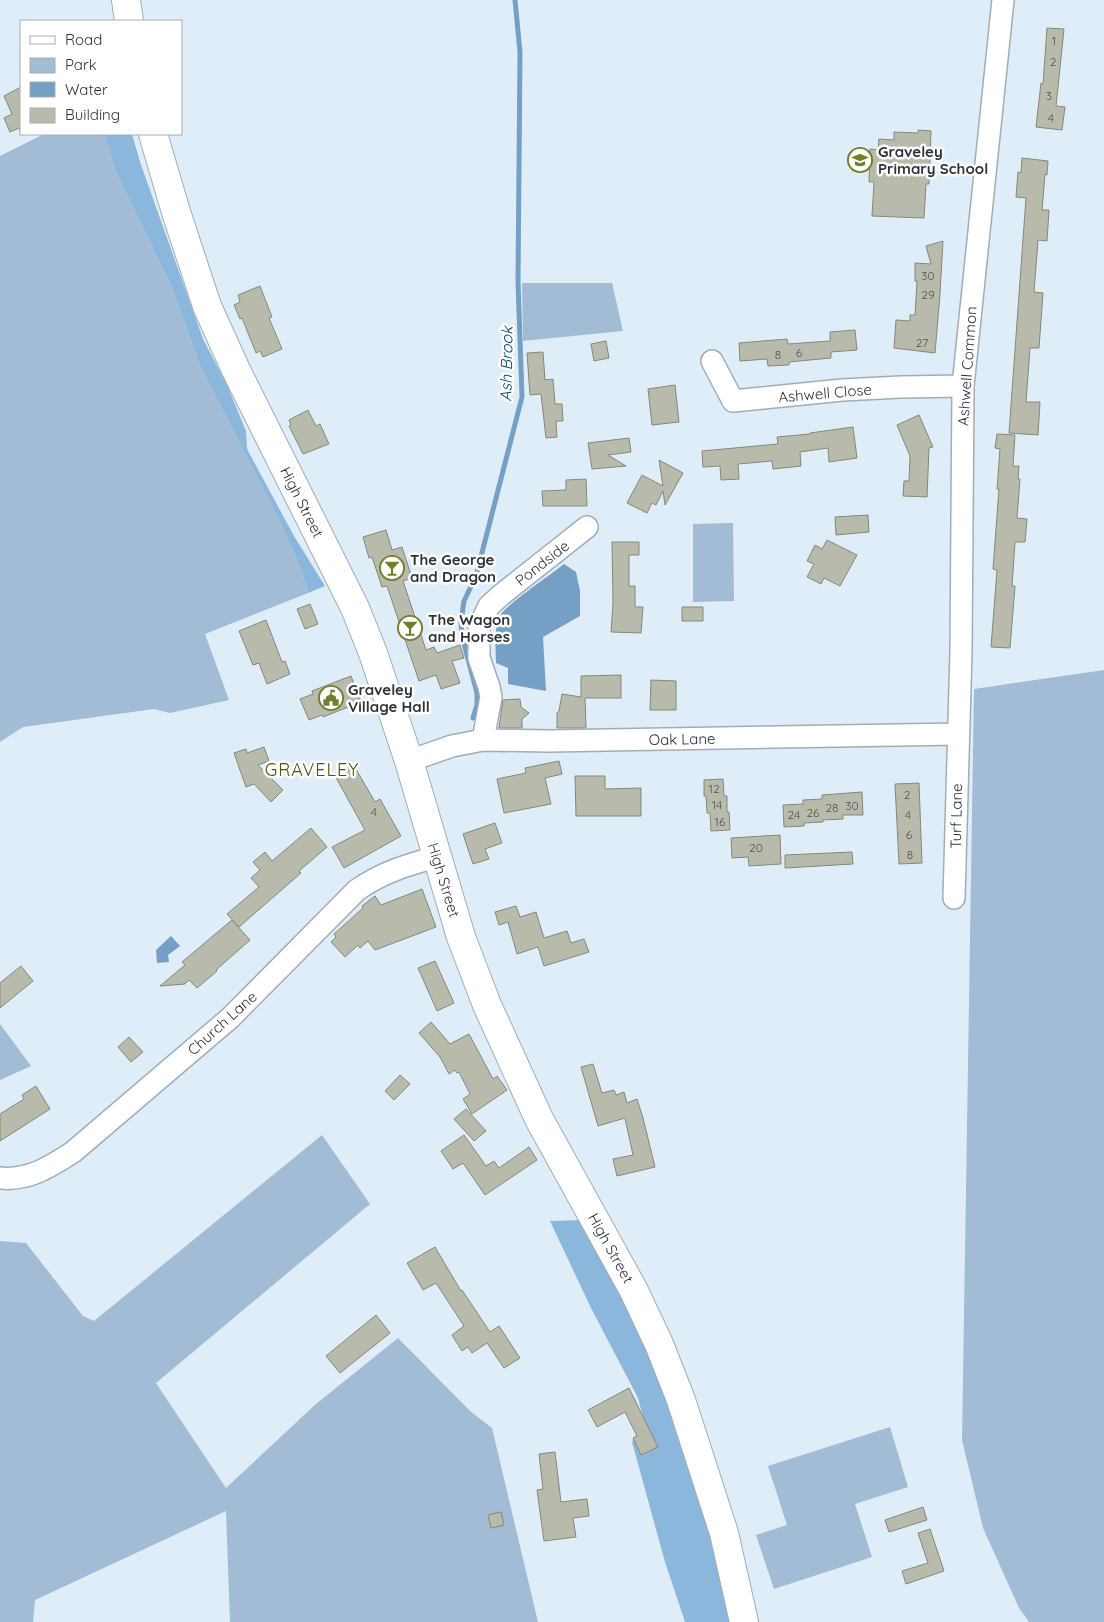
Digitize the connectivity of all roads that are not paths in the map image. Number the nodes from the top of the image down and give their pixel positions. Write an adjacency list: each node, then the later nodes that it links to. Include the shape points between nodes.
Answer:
1 (126, 0): 3 (main road)
2 (1003, 0): 6 (street, Ashwell Common)
3 (130, 20)
4 (153, 135): 10 (main road, High Street, via 207,306 355,608 374,653)
5 (712, 361): 6 (street, Ashwell Close, via 733,401 901,386)
6 (963, 386): 8 (street, Ashwell Common)
7 (588, 528): 9 (street, Pondside, via 501,595 489,606 481,621 479,658 491,697)
8 (958, 734): 9 (street, Oak Lane); 12 (street, Turf Lane)
9 (483, 740): 10 (street, Oak Lane, via 452,746)
10 (409, 762): 11 (main road, High Street)
11 (436, 856): 13 (street, Church Lane, via 389,871 357,890 230,1018 73,1152 47,1169 27,1176); 14 (main road, High Street, via 461,937 517,1072 542,1125 633,1289 663,1354 724,1533)
12 (954, 898)
13 (0, 1178)
14 (744, 1622)

